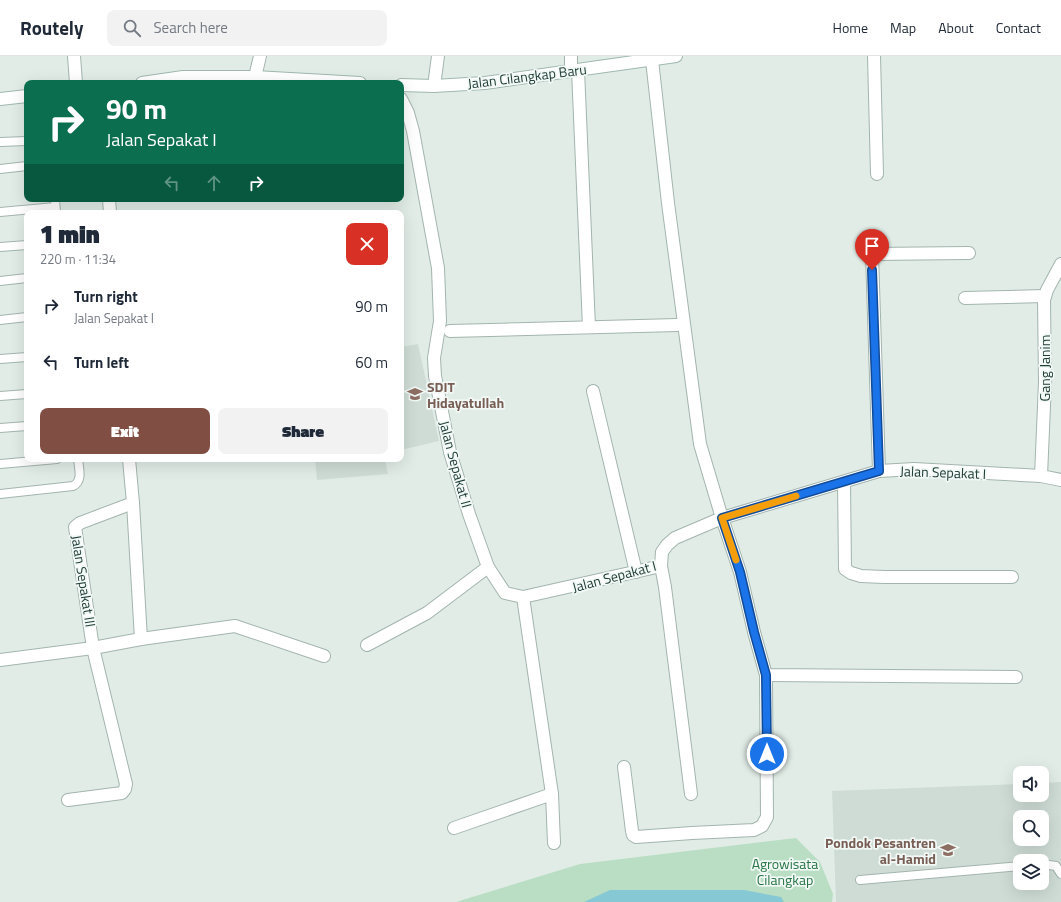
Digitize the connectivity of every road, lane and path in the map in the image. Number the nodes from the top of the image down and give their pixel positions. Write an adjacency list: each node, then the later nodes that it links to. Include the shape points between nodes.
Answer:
1 (68, 56): 11 (street)
2 (74, 56): 12 (street)
3 (260, 56): 10 (street)
4 (438, 56): 16 (street)
5 (571, 56): 9 (street)
6 (676, 56): 8 (street, Jalan Cilangkap Baru)
7 (874, 56): 24 (street)
8 (652, 60): 9 (street, Jalan Cilangkap Baru); 57 (street, via 700,444)
9 (574, 71): 16 (street, Jalan Cilangkap Baru, via 485,83); 38 (street)
10 (255, 77): 13 (street, via 183,77); 14 (street)
11 (70, 80)
12 (76, 80)
13 (162, 80)
14 (308, 80)
15 (404, 85): 16 (street, Jalan Cilangkap Baru)
16 (434, 86)
17 (24, 96): 18 (street)
18 (0, 99)
19 (404, 104): 59 (street, Jalan Sepakat II, via 413,131 438,268 440,321 434,358 435,376 450,452)
20 (24, 140): 21 (lane)
21 (0, 142)
22 (24, 166): 23 (lane)
23 (0, 169)
24 (877, 174)
25 (56, 206): 26 (lane)
26 (0, 212)
27 (24, 244): 28 (lane)
28 (0, 248)
29 (969, 253): 51 (street, via 872,254)
30 (1061, 264): 33 (street, Gang Janim)
31 (24, 278): 32 (lane)
32 (0, 281)
33 (1045, 296): 34 (street); 52 (street, Gang Janim)
34 (964, 298)
35 (24, 317): 36 (lane)
36 (0, 320)
37 (677, 325): 38 (street)
38 (589, 328): 39 (street)
39 (450, 332)
40 (24, 357): 41 (lane)
41 (0, 359)
42 (593, 391): 60 (street)
43 (24, 394): 44 (lane)
44 (0, 396)
45 (24, 426): 46 (lane)
46 (0, 428)
47 (24, 462): 50 (lane)
48 (78, 462): 55 (lane, via 78,484)
49 (129, 462): 56 (street)
50 (0, 464)
51 (879, 471): 52 (street, Jalan Sepakat I, via 914,469); 54 (street, Jalan Sepakat I)
52 (1041, 476): 53 (street, Jalan Sepakat I)
53 (1061, 480)
54 (844, 482): 57 (street, Jalan Sepakat I); 61 (street, via 845,569 851,573 884,577)
55 (0, 494)
56 (133, 503): 63 (street); 65 (street, Jalan Sepakat III, via 80,523 75,528)
57 (722, 518): 58 (street, Jalan Sepakat I, via 675,538 662,552); 68 (street, via 740,572)
58 (661, 566): 60 (street, Jalan Sepakat I); 72 (street)
59 (488, 567): 62 (street, Jalan Sepakat II, via 505,592); 64 (street, via 427,613)
60 (636, 572): 62 (street, Jalan Sepakat I)
61 (1012, 577)
62 (523, 597): 71 (street)
63 (141, 639): 65 (street); 66 (street, via 234,626)
64 (367, 645)
65 (94, 648): 67 (street, Jalan Sepakat III); 73 (street, via 126,784 122,793)
66 (324, 656)
67 (0, 660)
68 (766, 675): 69 (street); 70 (street, via 767,817 762,826 754,830 636,837 632,831)
69 (1016, 677)
70 (624, 767)
71 (552, 794): 74 (street); 75 (street)
72 (690, 794)
73 (68, 800)
74 (454, 828)
75 (554, 843)
76 (1049, 865): 78 (lane, via 1056,866)
77 (1013, 867): 79 (lane)
78 (1061, 874)
79 (860, 880)

